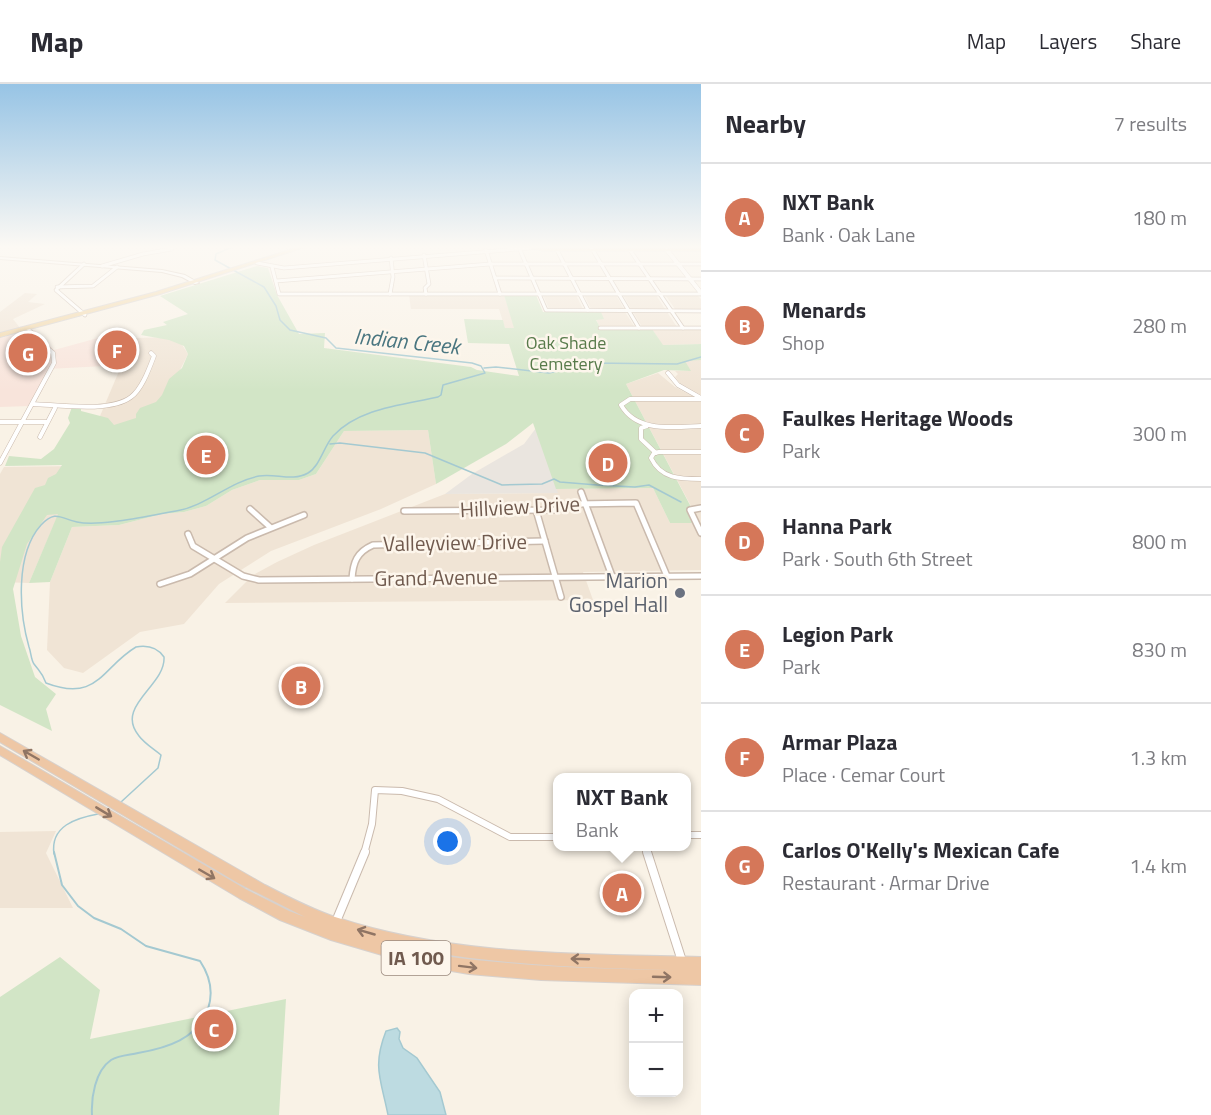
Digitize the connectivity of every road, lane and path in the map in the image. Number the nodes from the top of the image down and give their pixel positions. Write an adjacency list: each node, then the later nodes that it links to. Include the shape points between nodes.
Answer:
1 (59, 295): 11 (street)
2 (150, 295): 11 (main road)
3 (539, 295): 7 (street, via 546,310)
4 (580, 295): 7 (street)
5 (620, 295): 8 (street)
6 (661, 295): 9 (street)
7 (588, 310): 8 (street)
8 (629, 310): 9 (street); 13 (street)
9 (671, 311): 10 (street); 14 (street)
10 (701, 311)
11 (84, 314): 16 (main road)
12 (600, 328): 13 (street)
13 (639, 328): 14 (street)
14 (683, 328): 15 (street)
15 (701, 328)
16 (28, 329): 17 (main road); 21 (street, via 53,352 54,363)
17 (0, 336)
18 (151, 353): 21 (street, via 154,356 149,368 134,394 125,401)
19 (668, 373): 20 (street, via 678,386)
20 (701, 399): 26 (street, via 630,399 621,405)
21 (33, 404): 24 (street)
22 (55, 408): 25 (street)
23 (0, 422): 24 (street)
24 (23, 422): 25 (street); 30 (street)
25 (47, 422): 28 (street)
26 (646, 426): 27 (street); 32 (street, via 641,428 641,439)
27 (701, 426)
28 (40, 437)
29 (0, 449): 30 (street)
30 (8, 449): 33 (street)
31 (701, 452): 32 (street)
32 (656, 453): 34 (street, via 651,458 660,472 672,478)
33 (0, 463)
34 (701, 479)
35 (581, 492): 37 (street)
36 (636, 503): 37 (street, Hillview Drive); 49 (street)
37 (585, 504): 40 (street, Hillview Drive); 48 (street)
38 (698, 508): 44 (street, via 690,513)
39 (250, 509): 43 (street)
40 (536, 510): 41 (street, Hillview Drive); 46 (street)
41 (404, 512)
42 (304, 515): 43 (street)
43 (270, 527): 47 (street)
44 (701, 533)
45 (188, 534): 47 (street, Grand Avenue, via 193,546)
46 (544, 541): 51 (street); 52 (street, Valleyview Drive, via 373,545 354,558)
47 (213, 558): 52 (street, Grand Avenue, via 251,579); 53 (street, via 190,574)
48 (612, 576): 49 (street, Grand Avenue); 51 (street, Grand Avenue)
49 (667, 576): 50 (street, Grand Avenue)
50 (701, 576)
51 (555, 577): 52 (street, Grand Avenue); 54 (street)
52 (352, 579)
53 (160, 584)
54 (561, 597)
55 (0, 737): 57 (highway, IA 100, one-way to 55)
56 (0, 750): 57 (highway, IA 100)
57 (58, 778): 60 (highway, IA 100, via 161,839 251,899 285,916)
58 (553, 837): 60 (street, via 510,837 438,799 402,790 375,790 373,829)
59 (647, 851): 61 (street)
60 (333, 929): 61 (highway, IA 100, one-way to 60, via 469,953); 63 (highway, IA 100, one-way to 63, via 416,958 469,967)
61 (682, 964): 62 (highway, IA 100); 63 (street)
62 (701, 964)
63 (686, 978): 64 (highway, IA 100)
64 (701, 978)

